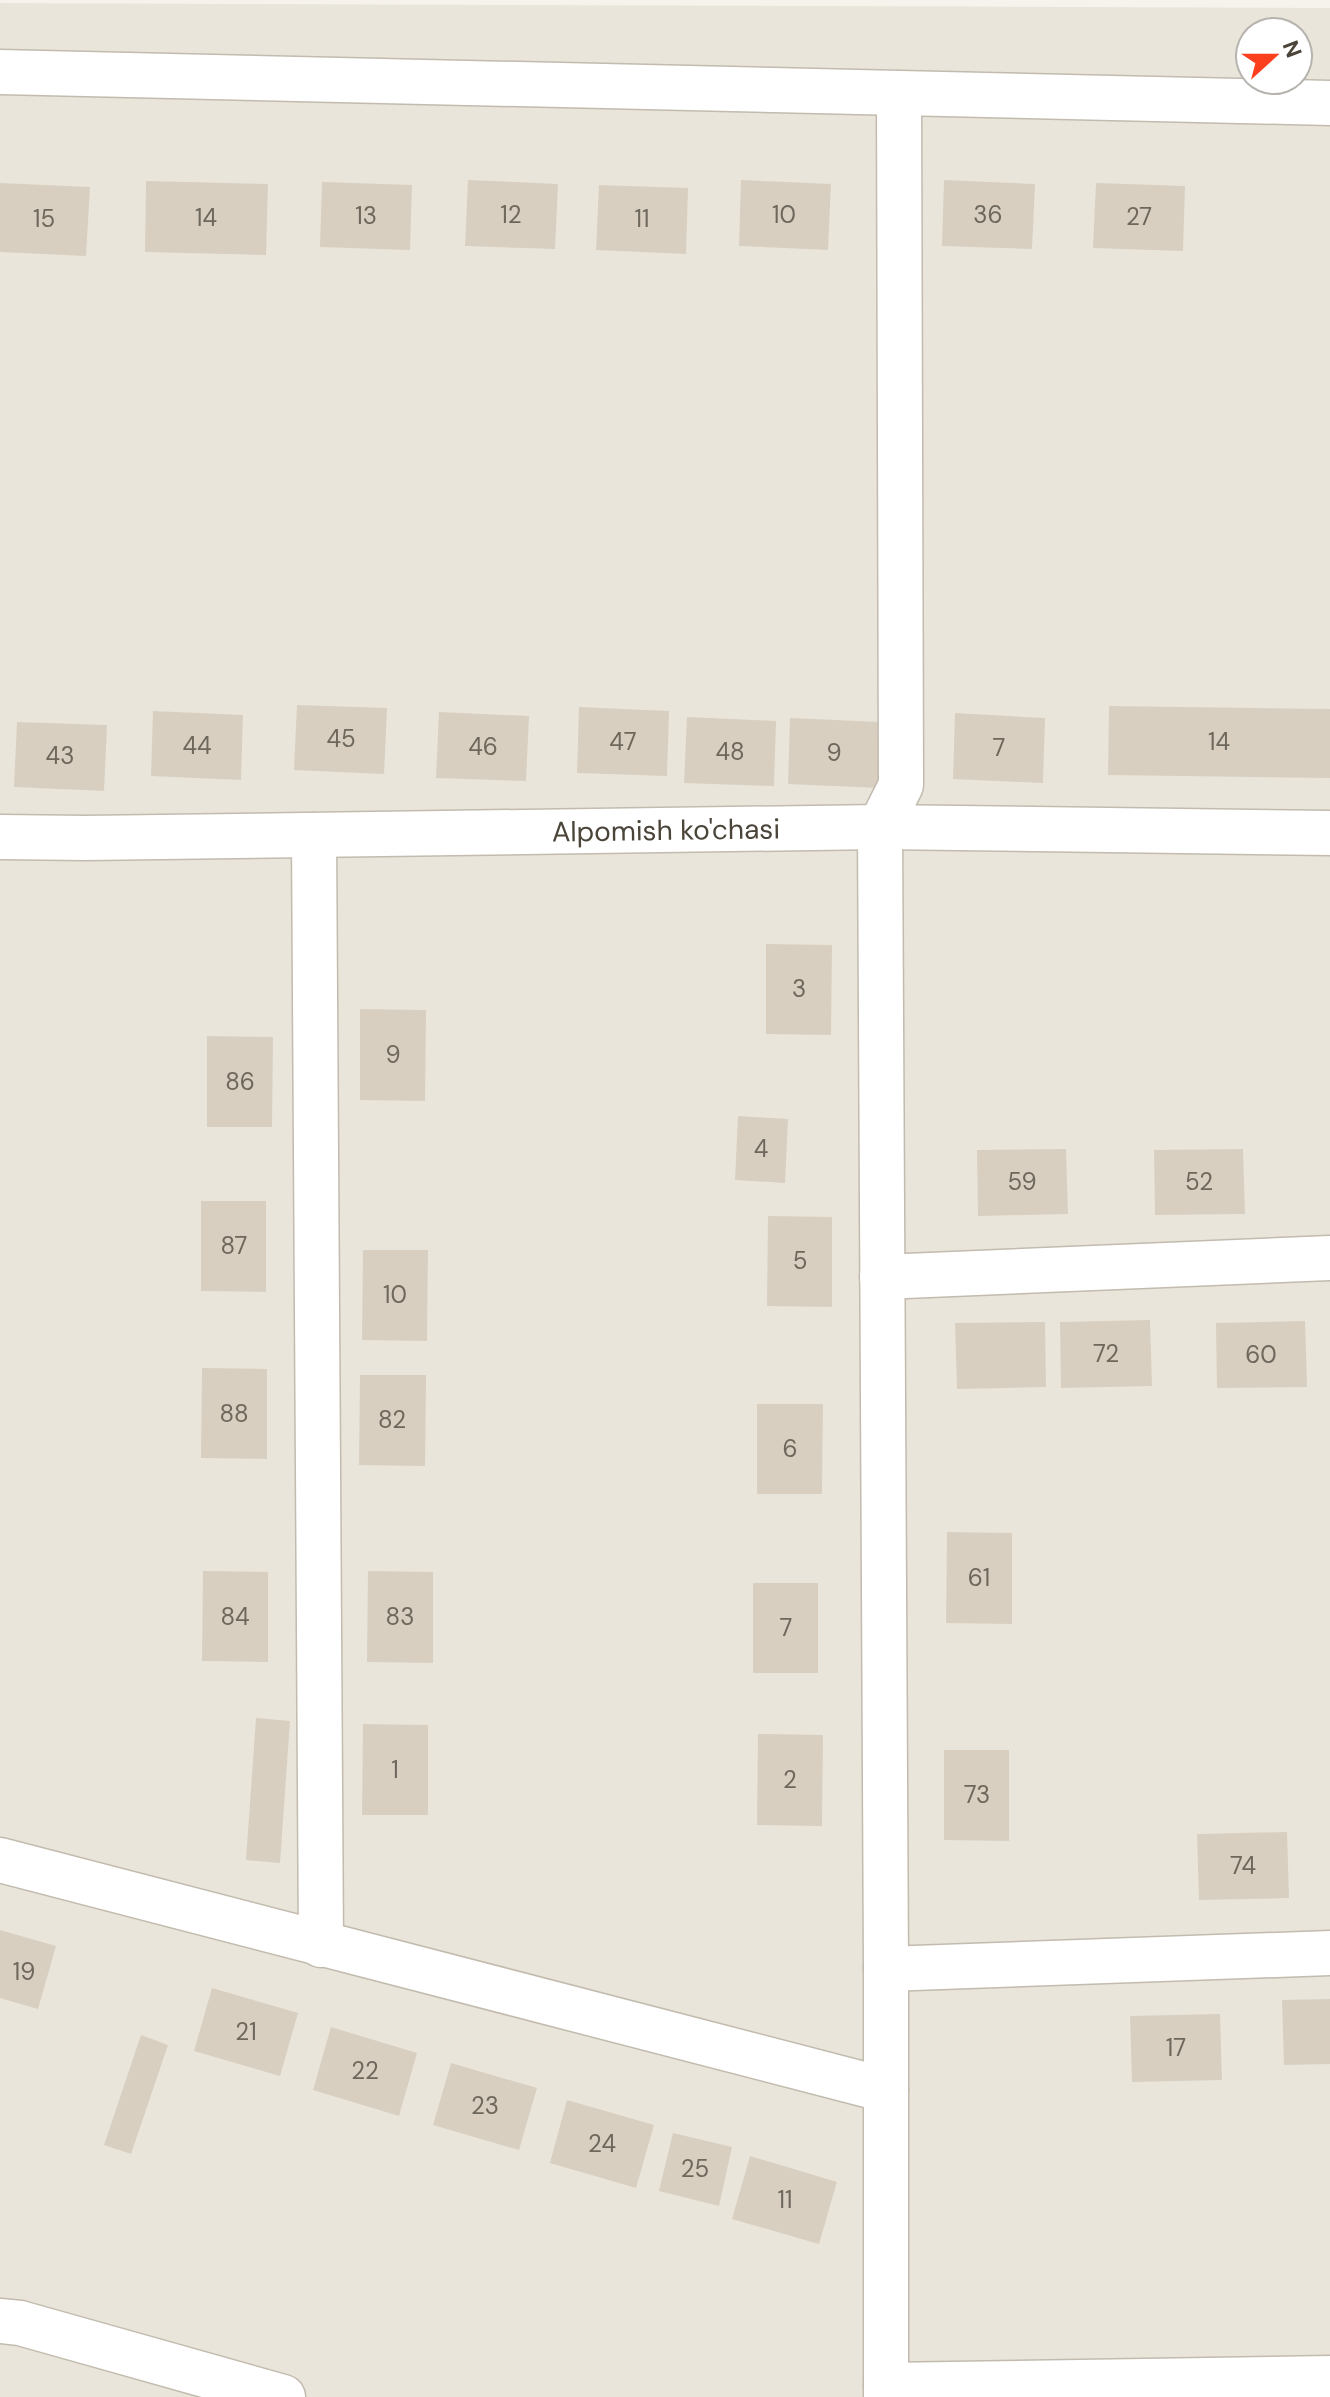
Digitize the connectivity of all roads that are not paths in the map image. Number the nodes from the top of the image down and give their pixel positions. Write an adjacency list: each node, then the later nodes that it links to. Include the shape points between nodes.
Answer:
1 (0, 72): 2 (street)
2 (899, 94): 3 (street); 4 (street, via 901,785)
3 (1330, 103)
4 (880, 827): 5 (street, Alpomish ko'chasi); 6 (street, Alpomish ko'chasi); 9 (street)
5 (1330, 833)
6 (314, 835): 7 (street, Alpomish ko'chasi); 11 (street)
7 (0, 837)
8 (1330, 1258): 9 (street)
9 (882, 1277): 13 (street)
10 (0, 1860): 11 (street)
11 (321, 1945): 14 (street)
12 (1330, 1953): 13 (street)
13 (886, 1969): 14 (street)
14 (886, 2090): 17 (street)
15 (0, 2321): 18 (street)
16 (1330, 2378): 17 (street)
17 (886, 2391)
18 (283, 2397)

